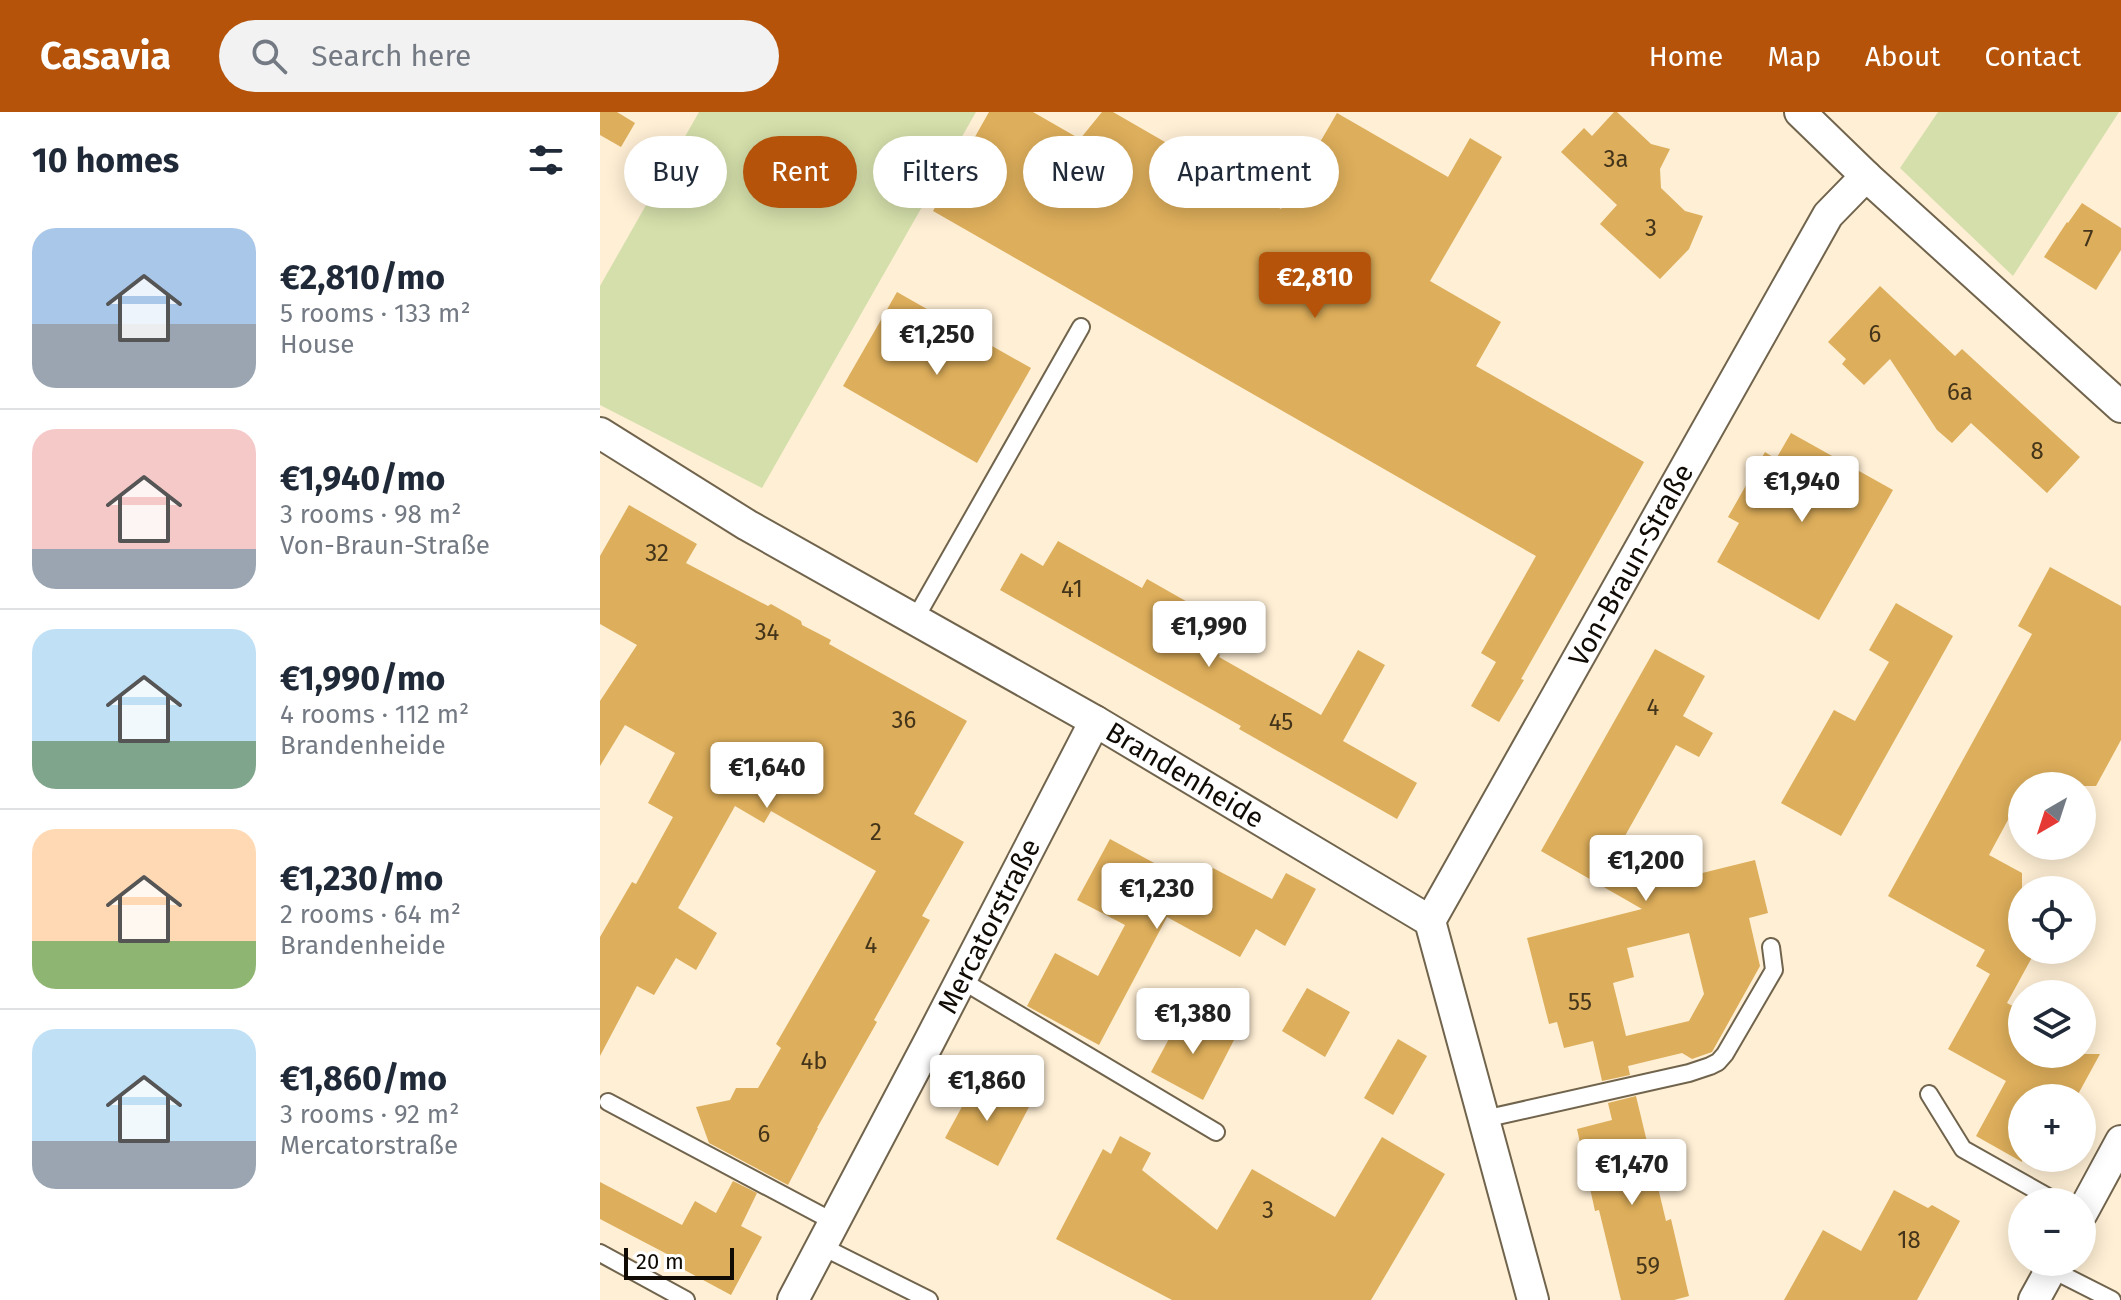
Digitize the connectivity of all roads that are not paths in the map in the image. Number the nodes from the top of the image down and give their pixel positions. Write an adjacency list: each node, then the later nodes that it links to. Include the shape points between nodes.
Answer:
1 (1800, 112): 2 (street)
2 (1866, 176): 4 (street); 8 (street, Von-Braun-Straße, via 1828,215)
3 (1081, 327): 6 (lane)
4 (2118, 397)
5 (600, 433): 6 (street, Brandenheide, via 747,525)
6 (915, 619): 7 (street, Brandenheide)
7 (1095, 721): 8 (street, Brandenheide); 10 (street, Mercatorstraße)
8 (1430, 921): 13 (street)
9 (1771, 947): 13 (lane, via 1774,970 1718,1062)
10 (961, 980): 14 (lane); 18 (street, Mercatorstraße)
11 (1929, 1094): 16 (lane, via 1963,1149)
12 (608, 1102): 18 (lane)
13 (1484, 1119): 25 (street)
14 (1216, 1132)
15 (2121, 1141): 17 (street)
16 (2032, 1188)
17 (2096, 1188)
18 (828, 1234): 23 (street, Mercatorstraße); 24 (lane)
19 (600, 1253): 22 (lane)
20 (2047, 1276): 26 (street)
21 (2072, 1276): 27 (lane)
22 (686, 1300)
23 (793, 1300)
24 (929, 1300)
25 (1533, 1300)
26 (2034, 1300)
27 (2112, 1300)

